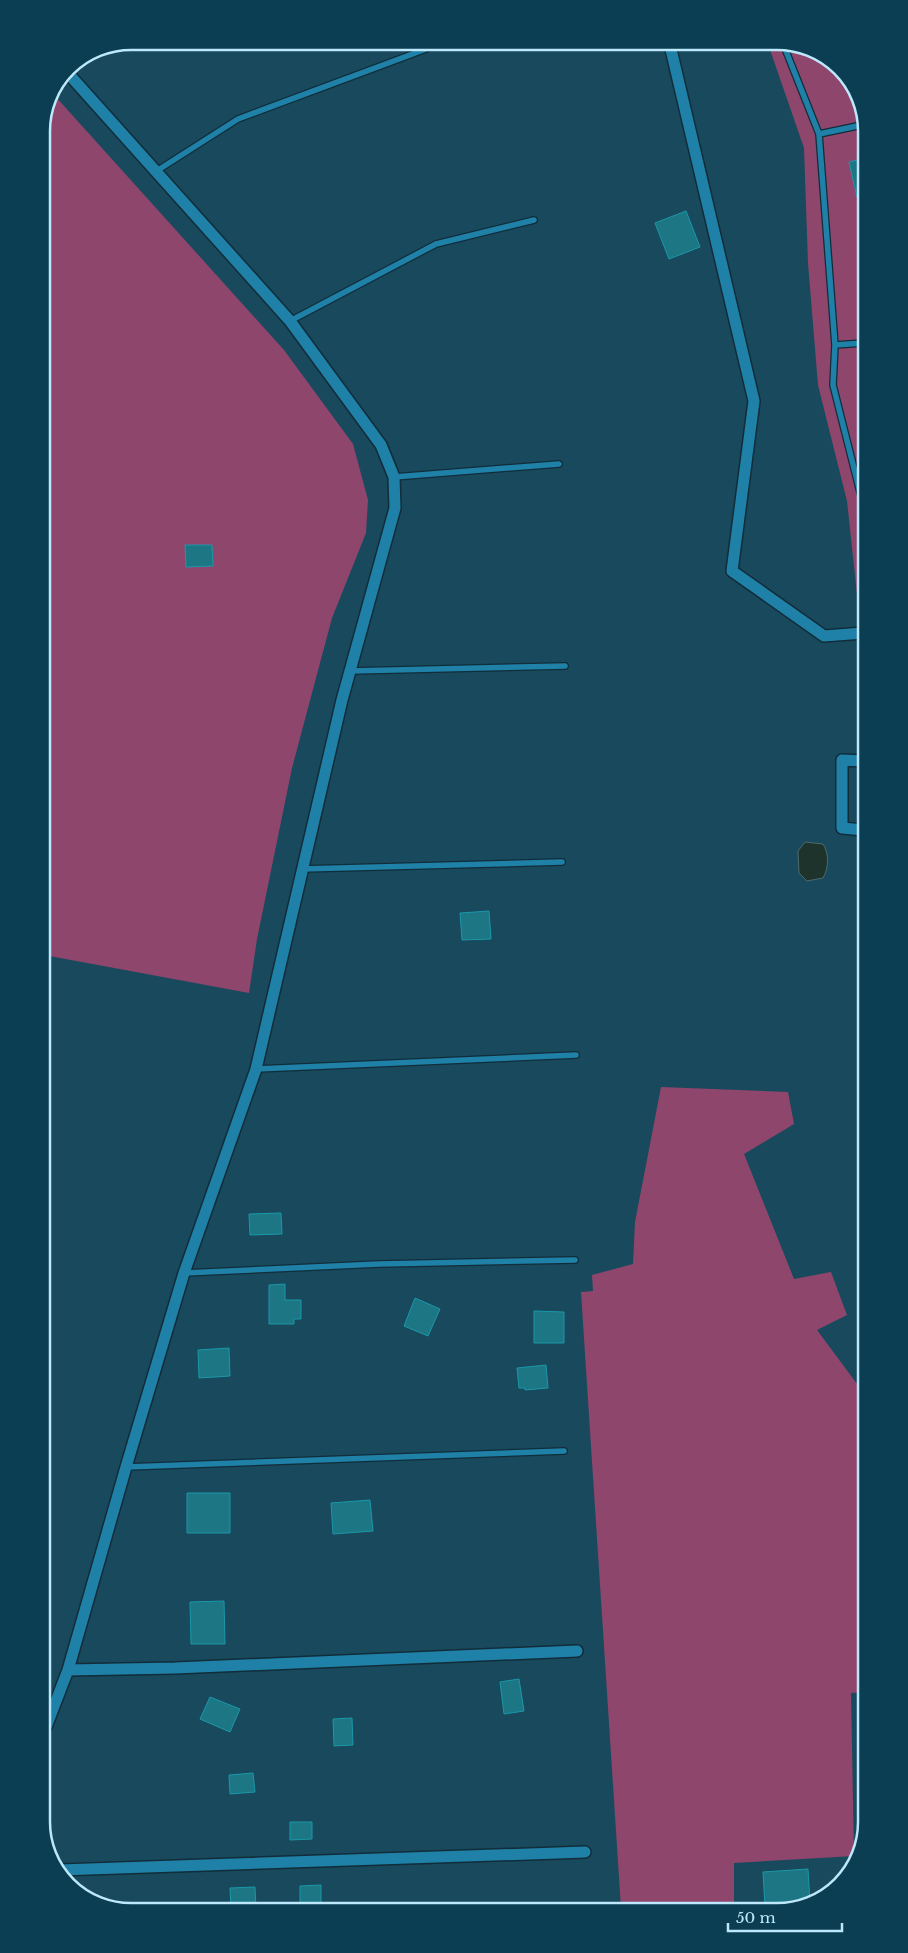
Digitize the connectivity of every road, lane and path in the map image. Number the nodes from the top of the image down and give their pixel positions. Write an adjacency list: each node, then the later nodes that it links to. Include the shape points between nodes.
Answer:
1 (423, 50): 7 (lane, via 238,119)
2 (671, 50): 15 (street, via 754,401 732,571 824,636)
3 (785, 51): 6 (lane)
4 (71, 77): 7 (street)
5 (858, 126): 6 (lane)
6 (819, 134): 11 (lane)
7 (155, 172): 9 (street)
8 (534, 220): 9 (lane, via 436,244)
9 (290, 321): 13 (street, via 381,445)
10 (858, 343): 11 (lane)
11 (835, 345): 14 (lane, via 833,385)
12 (559, 464): 13 (lane)
13 (394, 476): 17 (street, via 394,508)
14 (858, 484)
15 (858, 633)
16 (565, 666): 17 (lane)
17 (350, 671): 21 (street)
18 (858, 761): 19 (street, via 842,760 842,828)
19 (858, 829)
20 (562, 862): 21 (lane)
21 (301, 869): 23 (street)
22 (576, 1054): 23 (lane)
23 (256, 1069): 25 (street)
24 (575, 1260): 25 (lane, via 379,1264)
25 (184, 1273): 27 (street)
26 (564, 1451): 27 (lane)
27 (126, 1467): 29 (street)
28 (577, 1651): 29 (street)
29 (68, 1670): 30 (street)
30 (50, 1717)
31 (585, 1852): 32 (street)
32 (66, 1870)

